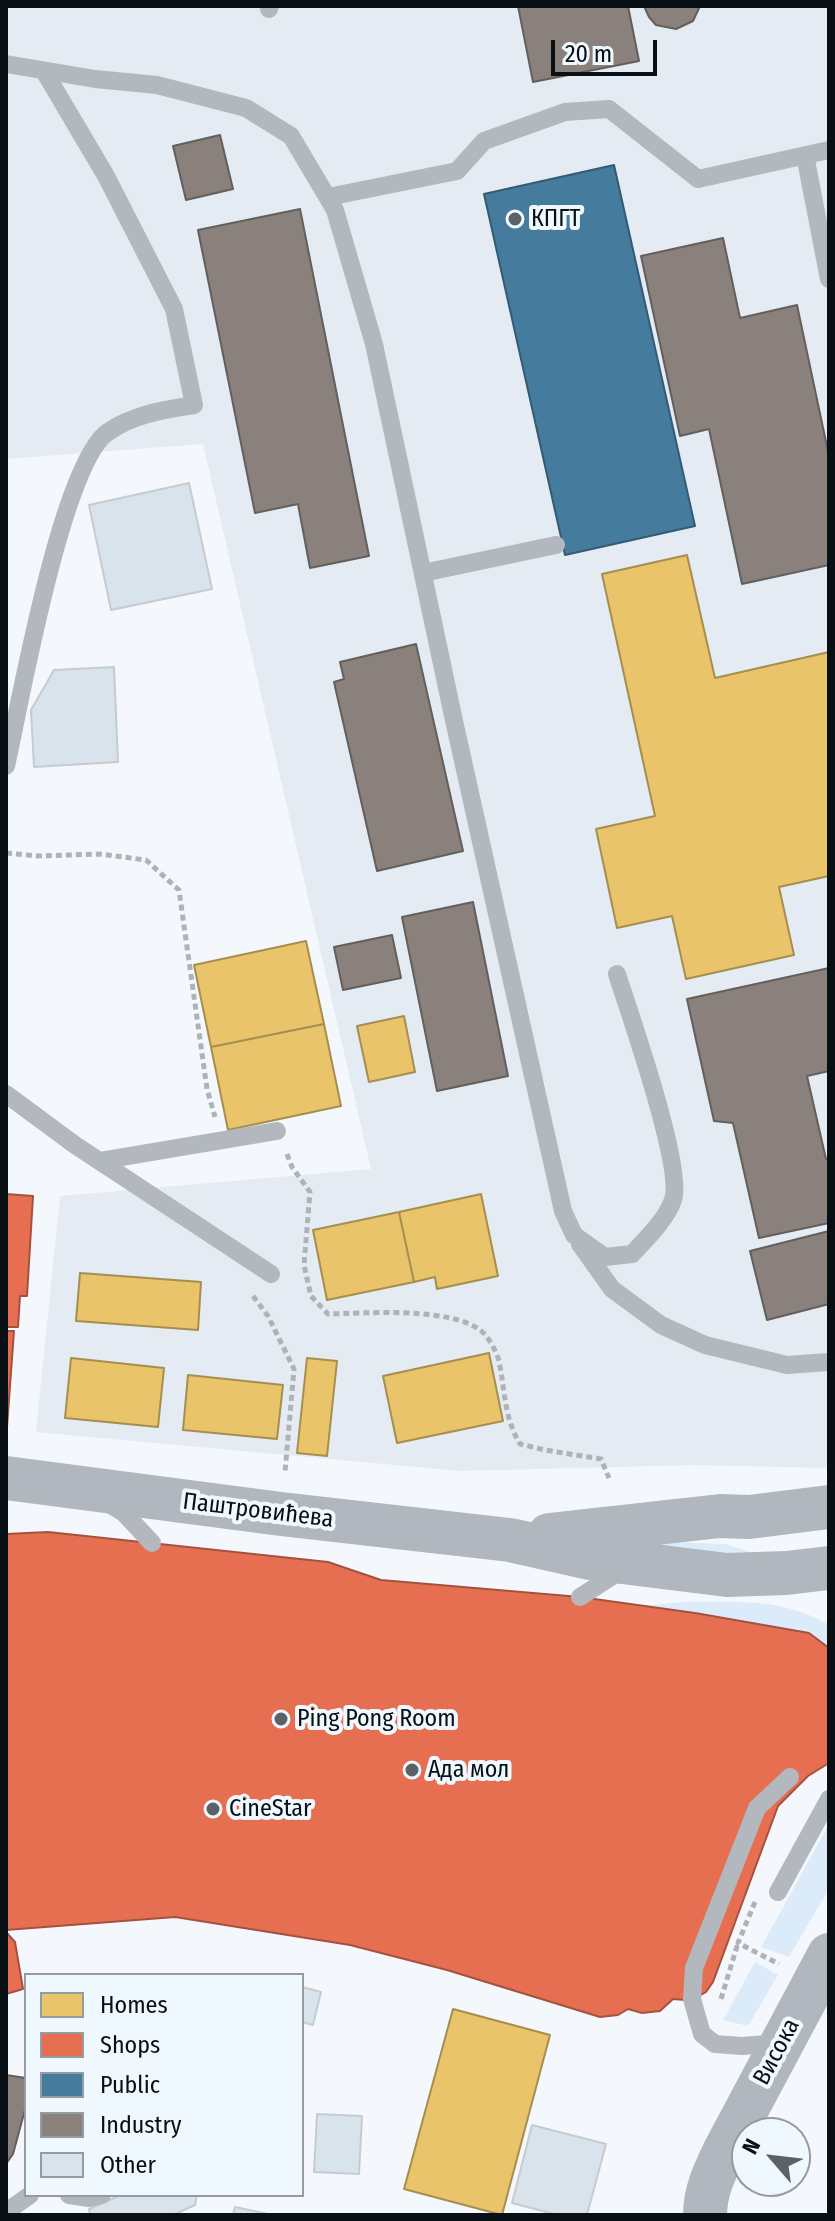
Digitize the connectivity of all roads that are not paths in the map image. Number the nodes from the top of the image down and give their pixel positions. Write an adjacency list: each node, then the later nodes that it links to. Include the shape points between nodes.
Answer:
1 (6, 64): 2 (lane)
2 (44, 71): 5 (lane, via 157,85 246,108 291,136); 9 (lane, via 106,176 174,309 194,405 145,414 107,433 90,452 66,511)
3 (829, 150): 4 (lane)
4 (805, 155): 5 (lane, via 698,179 609,109 565,112 484,141 457,171); 6 (lane)
5 (328, 197): 8 (lane, via 374,344)
6 (829, 279)
7 (556, 545): 8 (lane)
8 (423, 573): 14 (lane, via 563,1211)
9 (6, 766)
10 (617, 974): 14 (lane, via 673,1160 673,1199 632,1254 605,1257)
11 (6, 1094): 13 (lane)
12 (277, 1131): 13 (lane)
13 (99, 1161): 15 (lane)
14 (574, 1235): 16 (lane, via 612,1289 661,1325 705,1345 787,1365)
15 (271, 1274)
16 (829, 1362)
17 (6, 1478): 18 (main road, Паштровићева)
18 (73, 1488): 21 (main road, Паштровићева); 22 (lane, via 124,1513)
19 (829, 1507): 20 (main road, Паштровићева)
20 (749, 1517): 21 (main road, Паштровићева); 23 (main road)
21 (510, 1540): 24 (main road, Паштровићева)
22 (152, 1543)
23 (829, 1553)
24 (630, 1564): 25 (main road, Паштровићева, via 727,1575); 26 (lane)
25 (829, 1568)
26 (580, 1597)
27 (790, 1777): 31 (lane, via 757,1808 694,1968 692,1999 702,2034 715,2044)
28 (829, 1799): 29 (lane)
29 (778, 1892)
30 (829, 1955): 31 (main road, Висока)
31 (782, 2043): 32 (main road, Висока)
32 (725, 2150): 35 (main road); 36 (main road)
33 (27, 2197): 34 (lane)
34 (6, 2212)
35 (676, 2215)
36 (705, 2215)

